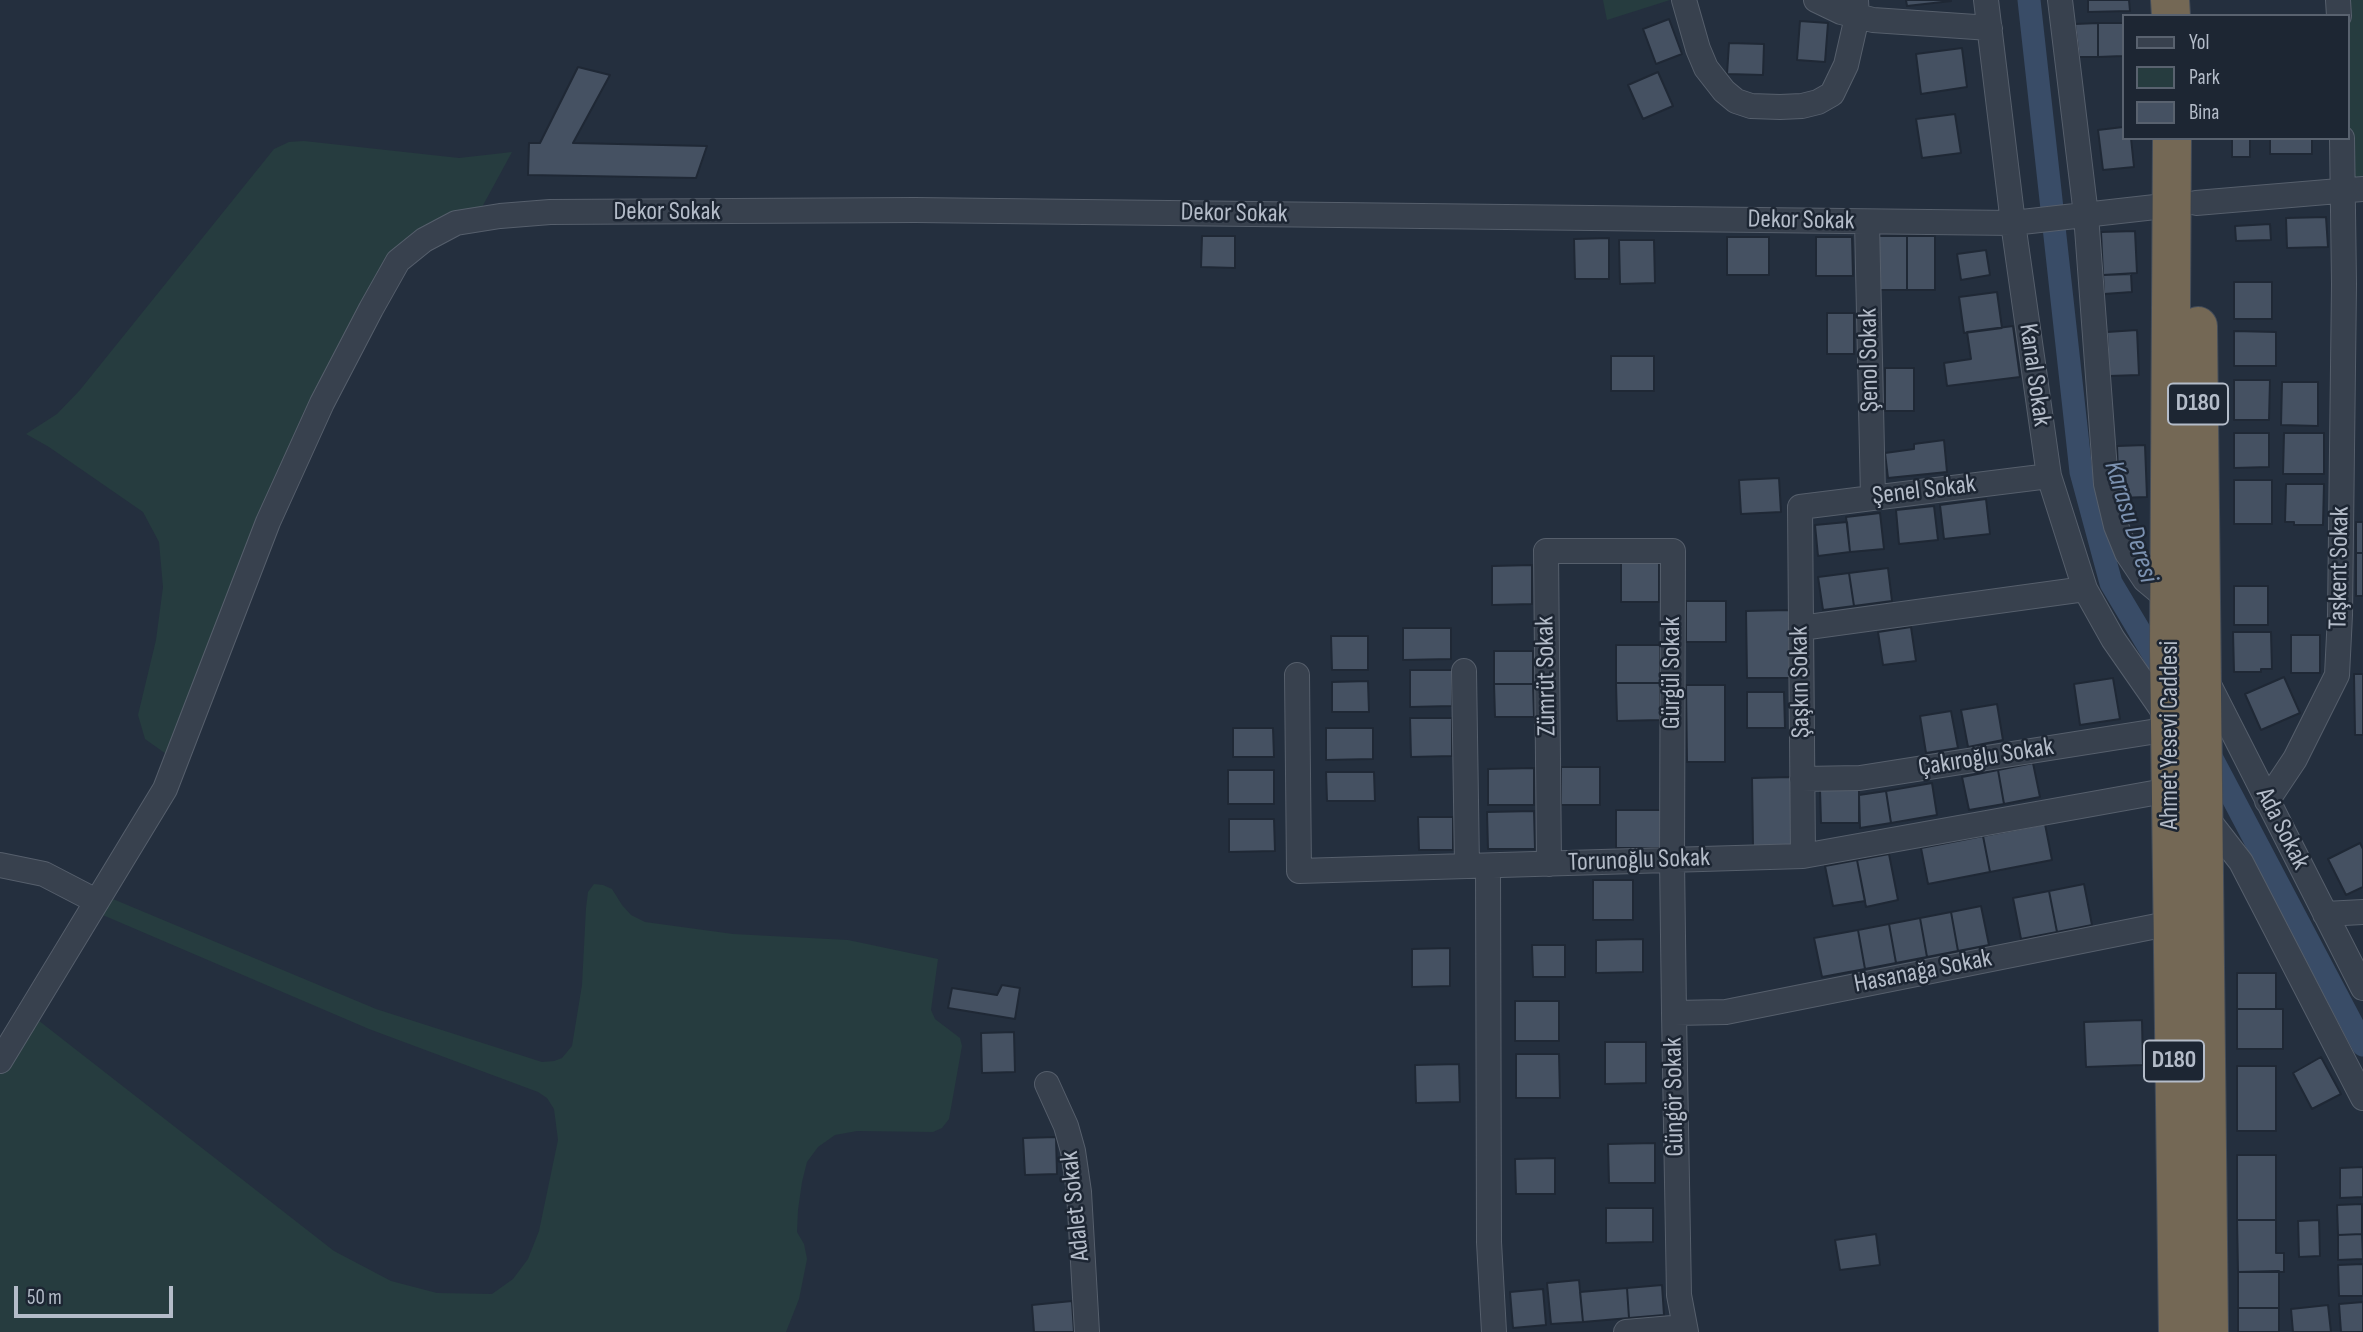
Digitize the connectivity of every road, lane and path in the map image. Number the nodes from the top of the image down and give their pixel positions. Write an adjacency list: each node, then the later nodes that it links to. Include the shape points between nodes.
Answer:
1 (1684, 0): 5 (street, via 1706,68 1724,91 1751,106 1802,106 1832,94 1846,65)
2 (1816, 0): 5 (street)
3 (1986, 0): 6 (street, Kanal Sokak)
4 (2060, 0): 12 (street)
5 (1856, 8): 6 (street, via 1900,23)
6 (1990, 28): 14 (street, Kanal Sokak)
7 (2172, 140): 11 (highway, Ahmet Yesevi Caddesi / D180)
8 (2196, 140): 11 (highway, Ahmet Yesevi Caddesi / D180)
9 (2342, 140): 10 (street, Taşkent Sokak)
10 (2353, 190): 11 (street, Dekor Sokak); 15 (street, Taşkent Sokak)
11 (2185, 204): 12 (street, Dekor Sokak); 21 (highway, Ahmet Yesevi Caddesi / D180); 24 (highway, Ahmet Yesevi Caddesi / D180)
12 (2086, 215): 14 (street, Dekor Sokak); 21 (street, via 2103,455 2111,506 2134,567)
13 (1867, 222): 14 (street, Dekor Sokak); 17 (street, Şenol Sokak); 37 (street, Dekor Sokak, via 915,210 550,212 456,223 398,261 371,309 268,522 165,789)
14 (2013, 223): 16 (street, Kanal Sokak)
15 (2354, 284): 22 (street, Taşkent Sokak)
16 (2049, 475): 17 (street, Şenel Sokak); 20 (street, Kanal Sokak)
17 (1873, 498): 18 (street, Şenel Sokak)
18 (1800, 507): 23 (street, Şaşkın Sokak)
19 (1608, 551): 33 (street, Gürgül Sokak, via 1673,551); 34 (street, Zümrüt Sokak, via 1546,551)
20 (2085, 589): 23 (street); 27 (street, Kanal Sokak)
21 (2169, 600): 27 (highway, Ahmet Yesevi Caddesi / D180)
22 (2351, 615): 30 (street, Taşkent Sokak, via 2337,675 2295,759)
23 (1801, 628): 28 (street, Şaşkın Sokak)
24 (2201, 669): 30 (street, Ada Sokak); 31 (highway, Ahmet Yesevi Caddesi / D180)
25 (1465, 671): 36 (street)
26 (1297, 675): 36 (street, Torunoğlu Sokak, via 1299,871)
27 (2170, 725): 28 (street, Çakıroğlu Sokak, via 1860,778); 29 (highway, Ahmet Yesevi Caddesi / D180)
28 (1802, 779): 32 (street, Şaşkın Sokak)
29 (2170, 790): 32 (street, Torunoğlu Sokak); 40 (highway, Ahmet Yesevi Caddesi / D180)
30 (2267, 801): 39 (street, Ada Sokak)
31 (2203, 813): 45 (street, Ada Sokak, via 2241,862); 51 (highway, Ahmet Yesevi Caddesi / D180)
32 (1803, 856): 33 (street, Torunoğlu Sokak)
33 (1672, 860): 34 (street, Torunoğlu Sokak); 42 (street, Güngör Sokak)
34 (1549, 864): 36 (street, Torunoğlu Sokak)
35 (0, 865): 37 (street, via 44,874)
36 (1477, 866): 48 (street)
37 (96, 901): 43 (street, Dekor Sokak)
38 (2363, 912): 39 (street)
39 (2325, 914): 41 (street, Ada Sokak)
40 (2172, 923): 42 (street, Hasanağa Sokak, via 1726,1012); 50 (highway, Ahmet Yesevi Caddesi / D180)
41 (2363, 989)
42 (1674, 1013): 46 (street, Güngör Sokak, via 1679,1295)
43 (0, 1061)
44 (1047, 1084): 47 (street, Adalet Sokak, via 1073,1151)
45 (2363, 1098)
46 (1685, 1329): 49 (street)
47 (1087, 1332)
48 (1494, 1332)
49 (1626, 1332)
50 (2178, 1332)
51 (2208, 1332)

